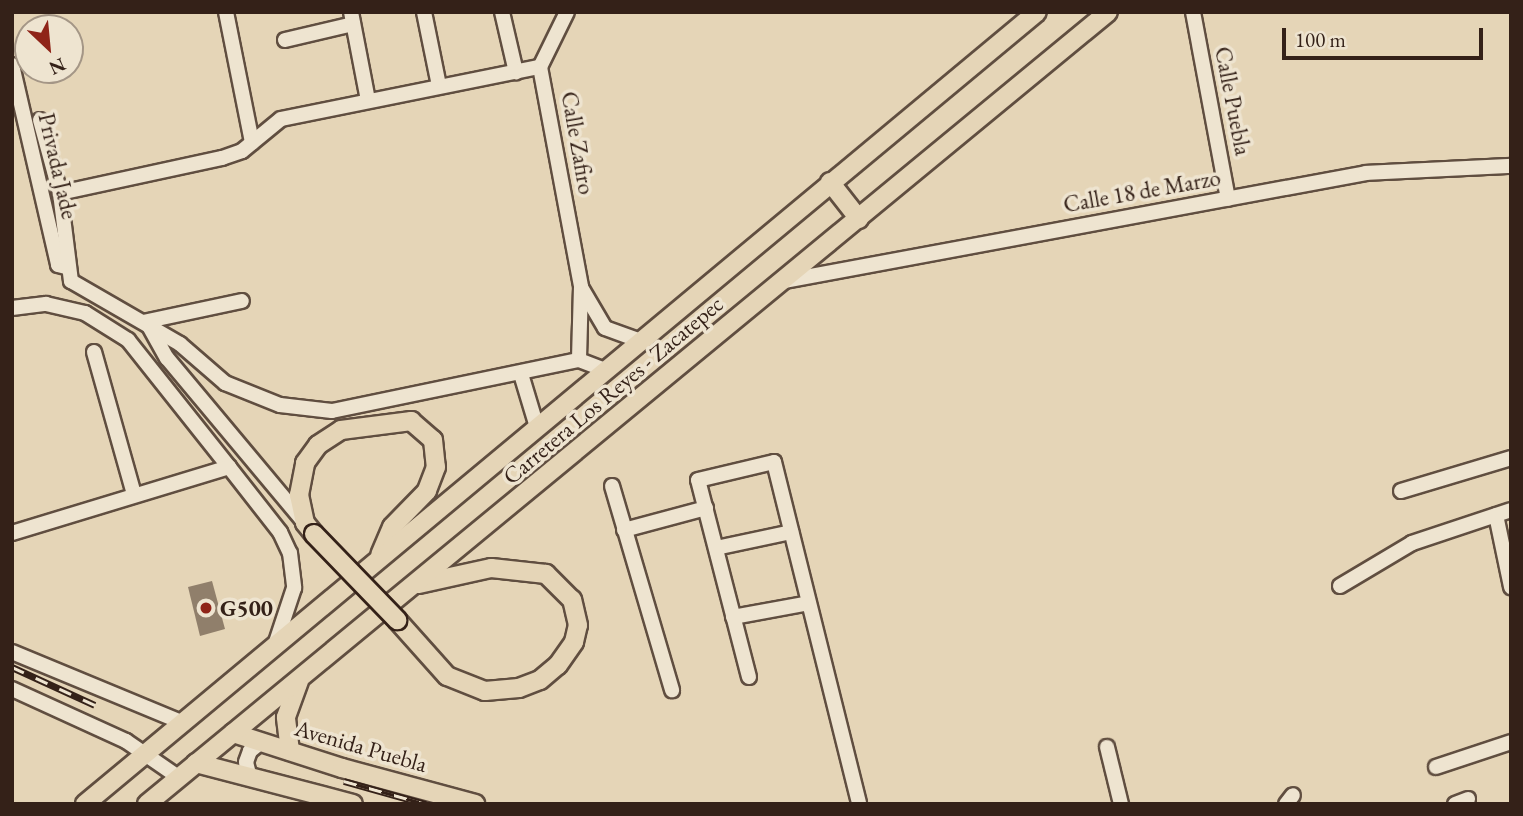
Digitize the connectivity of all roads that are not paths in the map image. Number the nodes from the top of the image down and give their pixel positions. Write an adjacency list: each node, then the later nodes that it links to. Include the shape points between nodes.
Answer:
1 (226, 12): 16 (street)
2 (424, 12): 13 (street)
3 (502, 12): 12 (street)
4 (567, 12): 11 (street, Calle Zafiro)
5 (1037, 12): 18 (main road, Carretera Los Reyes - Zacatepec)
6 (1108, 12): 21 (main road, Carretera Los Reyes - Zacatepec)
7 (1193, 12): 20 (street, Calle Puebla)
8 (352, 18): 9 (street); 14 (street)
9 (285, 40)
10 (12, 65): 22 (street, Privada Jade, via 58,265)
11 (540, 66): 12 (street); 24 (street, Calle Zafiro)
12 (516, 72): 13 (street)
13 (439, 86): 14 (street)
14 (368, 100): 16 (street, via 281,119)
15 (40, 120): 19 (street)
16 (252, 142): 19 (street, via 222,158)
17 (1511, 166): 20 (street, Calle 18 de Marzo, via 1366,173)
18 (830, 182): 21 (main road); 30 (main road, Carretera Los Reyes - Zacatepec)
19 (60, 193): 22 (street)
20 (1228, 199): 23 (street, Calle 18 de Marzo)
21 (859, 219): 23 (main road, Carretera Los Reyes - Zacatepec)
22 (70, 274): 25 (street)
23 (784, 281): 50 (main road, Carretera Los Reyes - Zacatepec)
24 (581, 287): 30 (street, Calle Zafiro, via 605,328); 32 (street, Calle Zafiro)
25 (95, 294): 28 (street); 29 (street)
26 (242, 301): 29 (street)
27 (12, 308): 28 (street, via 46,304)
28 (85, 313): 37 (street, via 128,340)
29 (145, 324): 34 (street, via 180,344 225,383 280,405 332,411); 44 (street, via 167,358)
30 (640, 341): 33 (main road, Carretera Los Reyes - Zacatepec)
31 (94, 352): 40 (street)
32 (579, 360): 33 (street); 34 (street)
33 (605, 370): 35 (main road, Carretera Los Reyes - Zacatepec)
34 (521, 373): 35 (street)
35 (537, 427): 49 (main road, Carretera Los Reyes - Zacatepec)
36 (1511, 458): 39 (street)
37 (229, 467): 40 (street); 55 (street, via 280,532 290,553 294,588)
38 (612, 486): 45 (street)
39 (1401, 491)
40 (134, 494): 47 (street)
41 (706, 508): 45 (street); 46 (street, via 698,480 774,462); 48 (street)
42 (1511, 510): 43 (street)
43 (1496, 515): 51 (street, via 1412,543); 52 (street)
44 (309, 528): 49 (main road, via 300,484 305,463 318,445 341,430 404,420 418,424 435,445 434,474 427,491 391,527); 50 (main road, bridge, via 447,676 485,691 519,688 540,680 558,665 574,642 578,625 572,600 546,574 491,569)
45 (624, 530): 60 (street)
46 (791, 532): 48 (street); 53 (street)
47 (12, 533)
48 (716, 548): 54 (street)
49 (379, 558): 55 (main road, Carretera Los Reyes - Zacatepec)
50 (415, 585): 58 (main road, Carretera Los Reyes - Zacatepec)
51 (1340, 586)
52 (1511, 587)
53 (810, 603): 54 (street); 76 (street)
54 (733, 617): 57 (street)
55 (274, 647): 61 (main road, Carretera Los Reyes - Zacatepec)
56 (12, 652): 61 (street)
57 (749, 677)
58 (300, 678): 62 (main road, Carretera Los Reyes - Zacatepec); 66 (main road, via 286,717)
59 (12, 689): 67 (street)
60 (672, 690)
61 (183, 723): 67 (main road, Carretera Los Reyes - Zacatepec)
62 (233, 733): 63 (main road, Avenida Puebla); 68 (main road, Carretera Los Reyes - Zacatepec)
63 (261, 742): 66 (main road, Avenida Puebla); 70 (street, via 250,751 246,762)
64 (1511, 742): 69 (street)
65 (1107, 747): 77 (street)
66 (290, 751): 75 (main road, Avenida Puebla)
67 (145, 754): 71 (street); 72 (main road, Carretera Los Reyes - Zacatepec)
68 (196, 763): 70 (main road); 71 (main road, Carretera Los Reyes - Zacatepec)
69 (1436, 767)
70 (249, 774): 74 (main road)
71 (178, 777): 73 (main road, Carretera Los Reyes - Zacatepec)
72 (85, 804)
73 (147, 804)
74 (353, 804)
75 (475, 804)
76 (859, 804)
77 (1121, 804)

